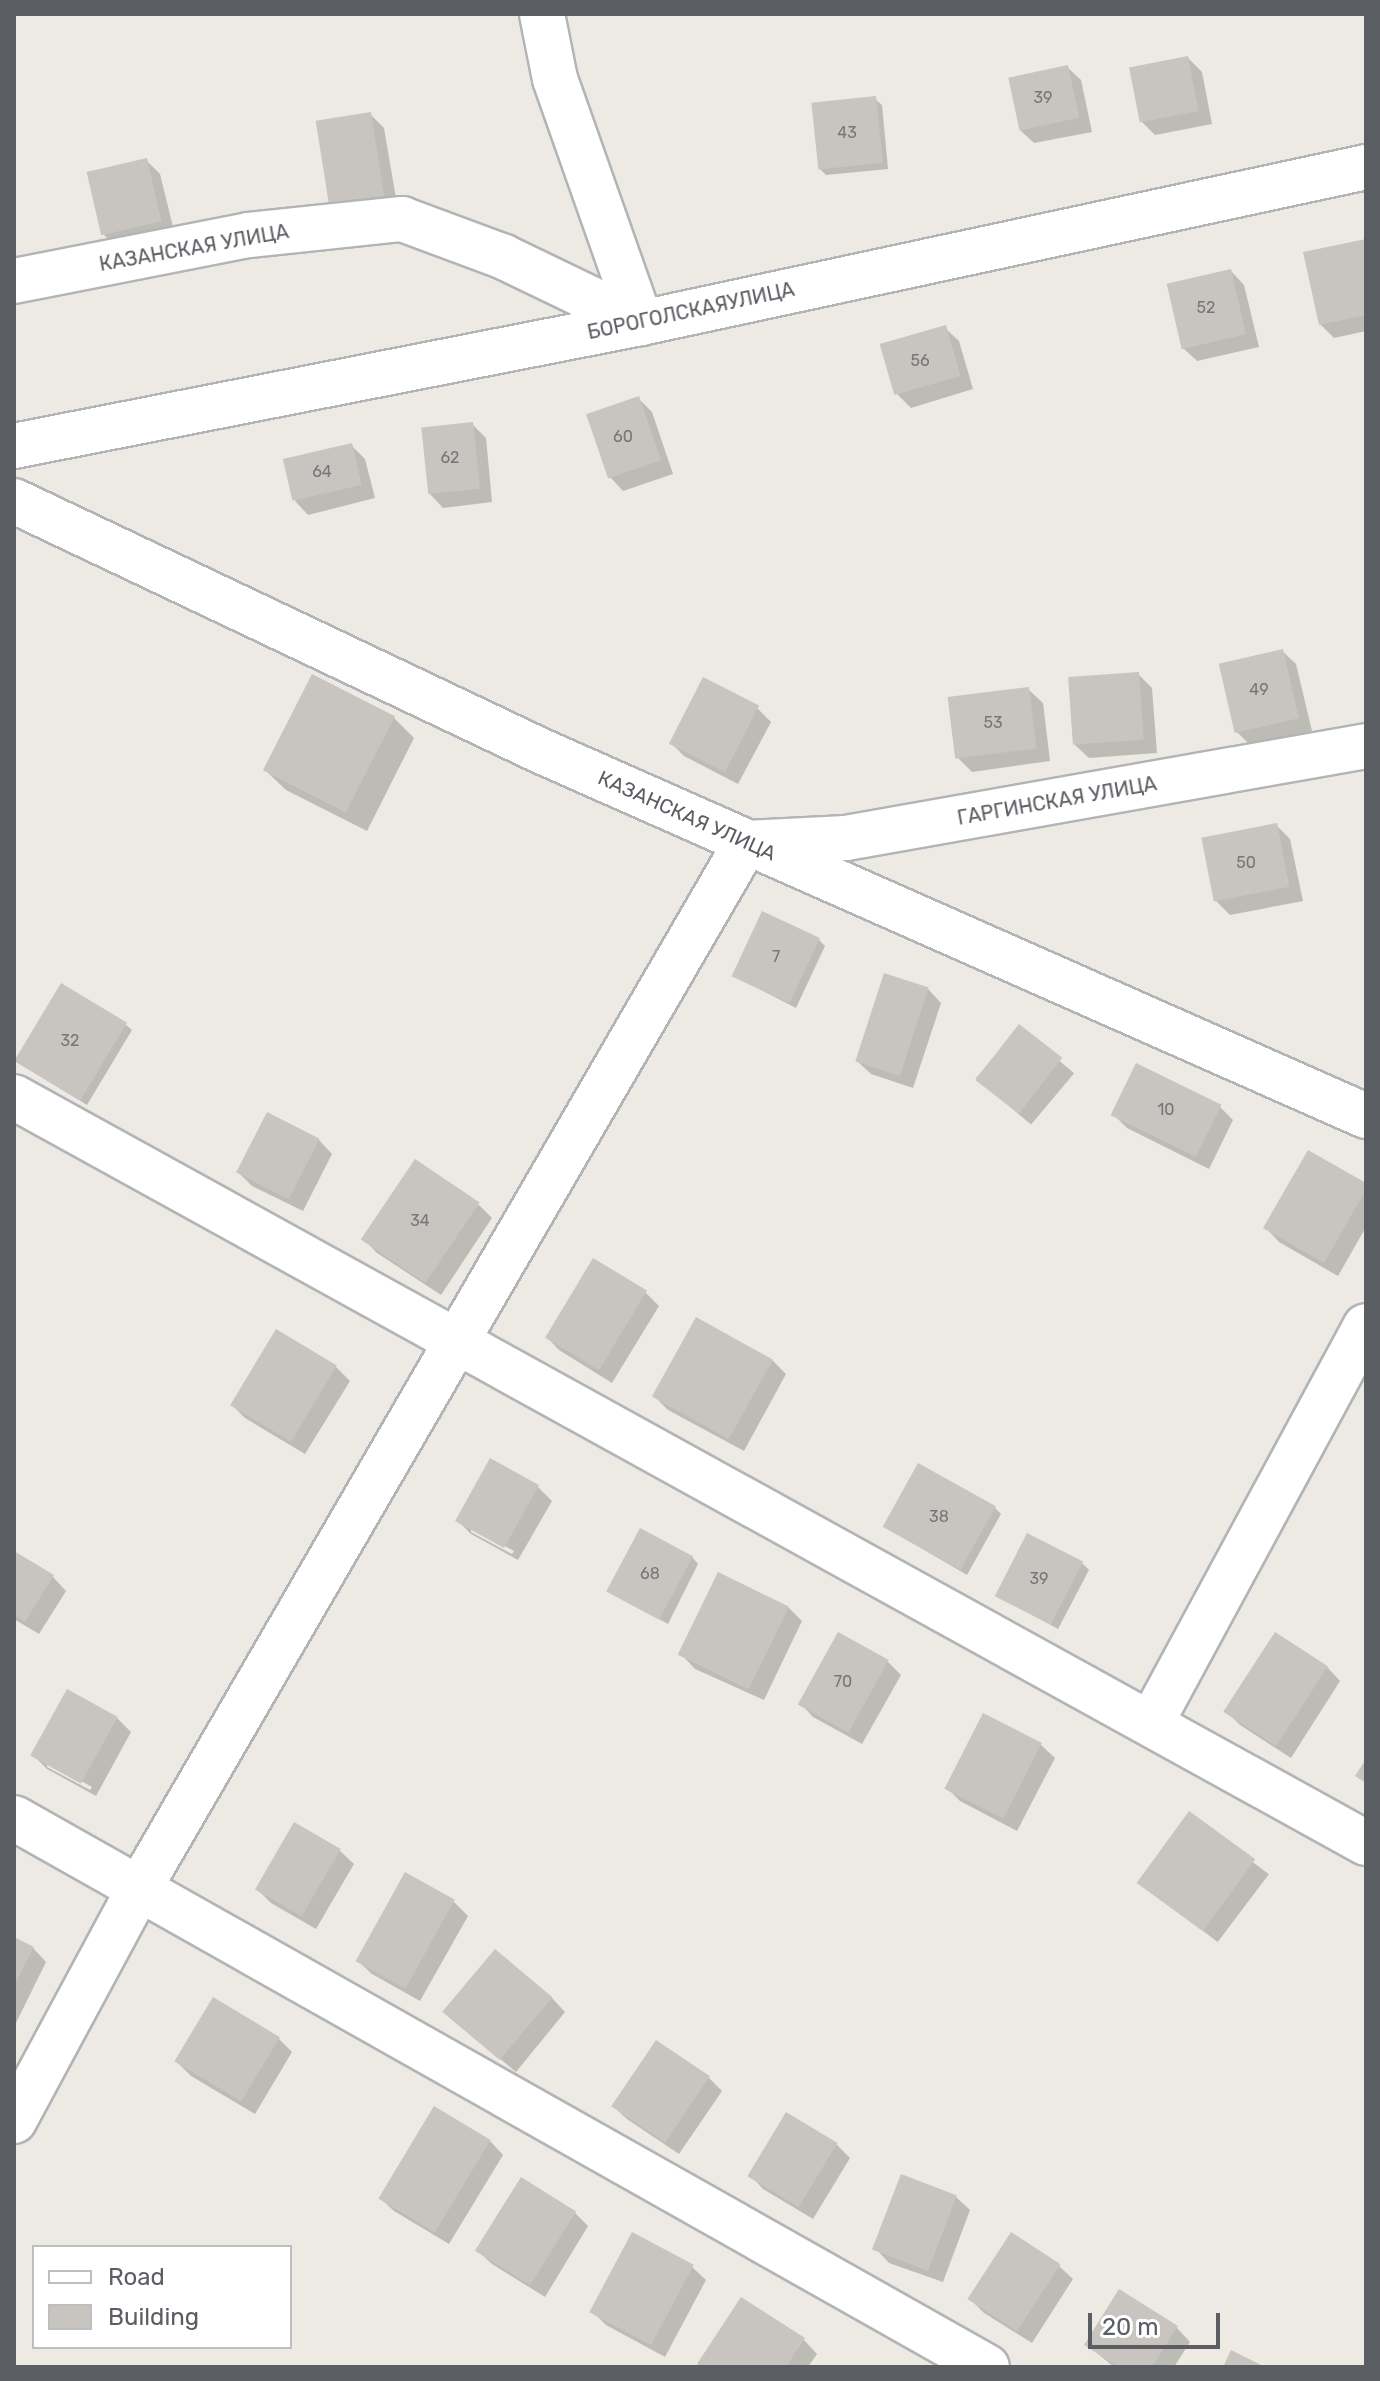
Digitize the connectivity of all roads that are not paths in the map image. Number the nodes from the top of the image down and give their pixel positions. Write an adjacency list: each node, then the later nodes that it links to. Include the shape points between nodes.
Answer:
1 (542, 14): 4 (street, via 555,79)
2 (1366, 167): 4 (street, БОРОГОЛСКАЯУЛИЦА)
3 (14, 281): 4 (street, КАЗАНСКАЯ УЛИЦА, via 249,235 402,219 504,257)
4 (641, 323): 5 (street, БОРОГОЛСКАЯУЛИЦА)
5 (14, 446)
6 (14, 501): 8 (street, КАЗАНСКАЯ УЛИЦА)
7 (1366, 746): 8 (street, ГАРГИНСКАЯ УЛИЦА, via 846,838)
8 (746, 843): 10 (street, КАЗАНСКАЯ УЛИЦА); 12 (street)
9 (14, 1097): 12 (street)
10 (1366, 1116)
11 (1366, 1326): 13 (street)
12 (458, 1338): 13 (street); 16 (street)
13 (1151, 1723): 15 (street)
14 (14, 1818): 16 (street)
15 (1366, 1843)
16 (140, 1887): 17 (street); 18 (street)
17 (14, 2121)
18 (987, 2367)

